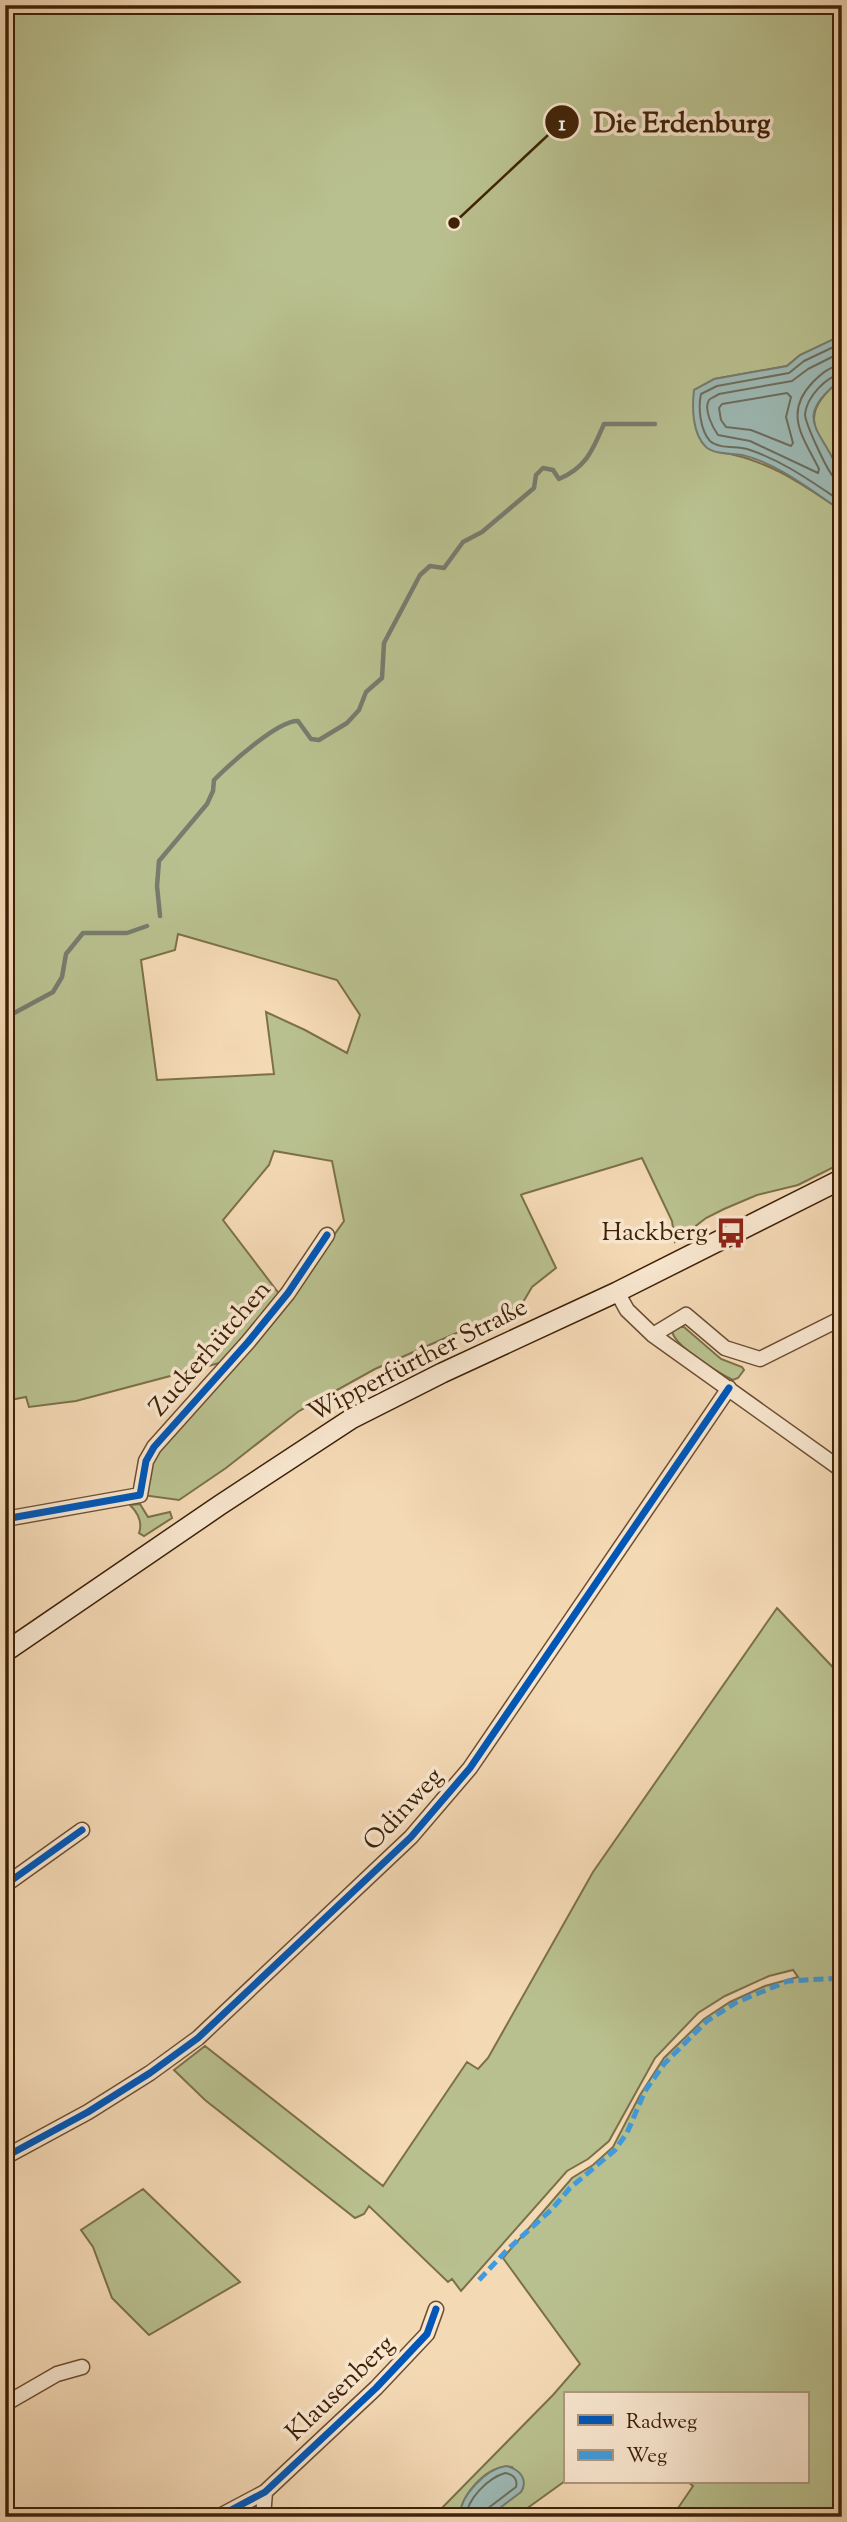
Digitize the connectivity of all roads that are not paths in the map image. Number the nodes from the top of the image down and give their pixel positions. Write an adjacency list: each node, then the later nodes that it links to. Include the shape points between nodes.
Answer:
1 (842, 1179): 3 (main road, Wipperfürther Straße)
2 (327, 1235): 8 (street, Zuckerhütchen, via 288,1293 154,1447 146,1461 140,1495)
3 (617, 1292): 5 (street, via 627,1310); 9 (main road, Wipperfürther Straße, via 351,1419)
4 (842, 1318): 5 (street, via 760,1359 725,1348 686,1315)
5 (653, 1335): 6 (street)
6 (729, 1388): 7 (street); 12 (street, Odinweg, via 470,1768 411,1837 198,2038 88,2112)
7 (842, 1470)
8 (5, 1519)
9 (5, 1652)
10 (82, 1830): 11 (street)
11 (5, 1885)
12 (5, 2157)
13 (436, 2309): 16 (street, Klausenberg, via 427,2334)
14 (82, 2367): 15 (street, via 57,2374)
15 (5, 2404)
16 (265, 2492): 17 (street, Klausenberg); 18 (street)
17 (218, 2517)
18 (263, 2517)

